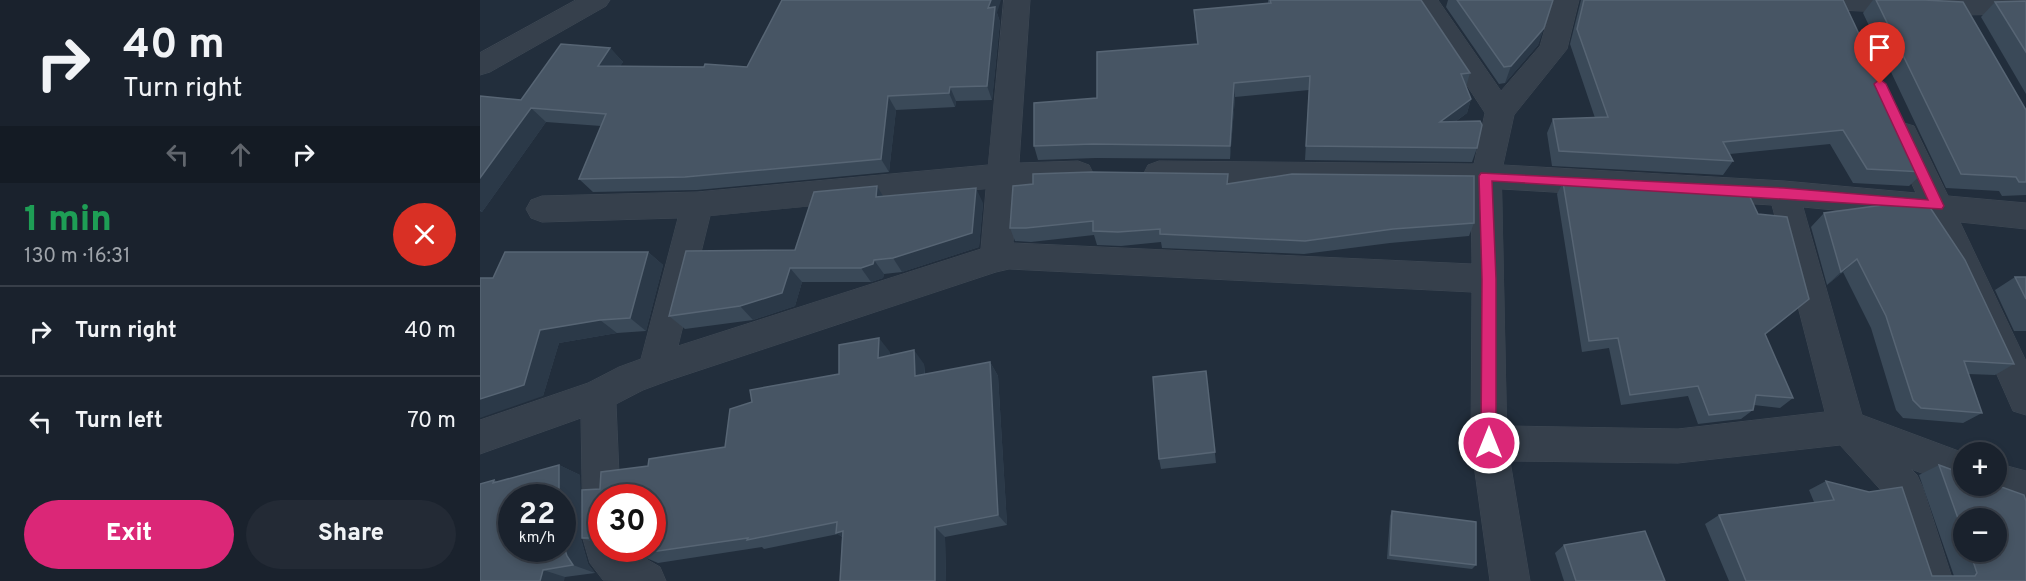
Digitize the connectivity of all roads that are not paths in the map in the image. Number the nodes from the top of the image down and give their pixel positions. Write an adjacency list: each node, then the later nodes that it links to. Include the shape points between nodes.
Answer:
1 (597, 0): 10 (street)
2 (1017, 0): 13 (street)
3 (1424, 0): 12 (street)
4 (1566, 0): 12 (street, via 1553,49)
5 (1827, 1): 7 (street); 8 (street)
6 (2026, 5): 7 (street)
7 (1959, 6): 9 (street)
8 (1857, 34)
9 (1976, 35)
10 (480, 65)
11 (1892, 109): 17 (street)
12 (1500, 112): 14 (street)
13 (1002, 176): 14 (street); 16 (street); 20 (street)
14 (1486, 176): 15 (street); 21 (street)
15 (1784, 193): 17 (street); 25 (street)
16 (697, 206): 18 (street); 22 (street)
17 (1937, 206): 19 (street); 24 (street)
18 (542, 209)
19 (2026, 216)
20 (996, 258): 21 (street, via 1024,255); 22 (street)
21 (1489, 279): 27 (street)
22 (655, 370): 23 (street)
23 (598, 396): 26 (street); 29 (street)
24 (2026, 399)
25 (1847, 427): 27 (street, via 1678,446); 28 (street); 35 (street, via 1904,488)
26 (480, 436)
27 (1489, 443): 34 (street)
28 (1953, 467)
29 (600, 484)
30 (2007, 484): 31 (street)
31 (2026, 489)
32 (614, 562): 33 (street)
33 (646, 581)
34 (1510, 581)
35 (1933, 581)

